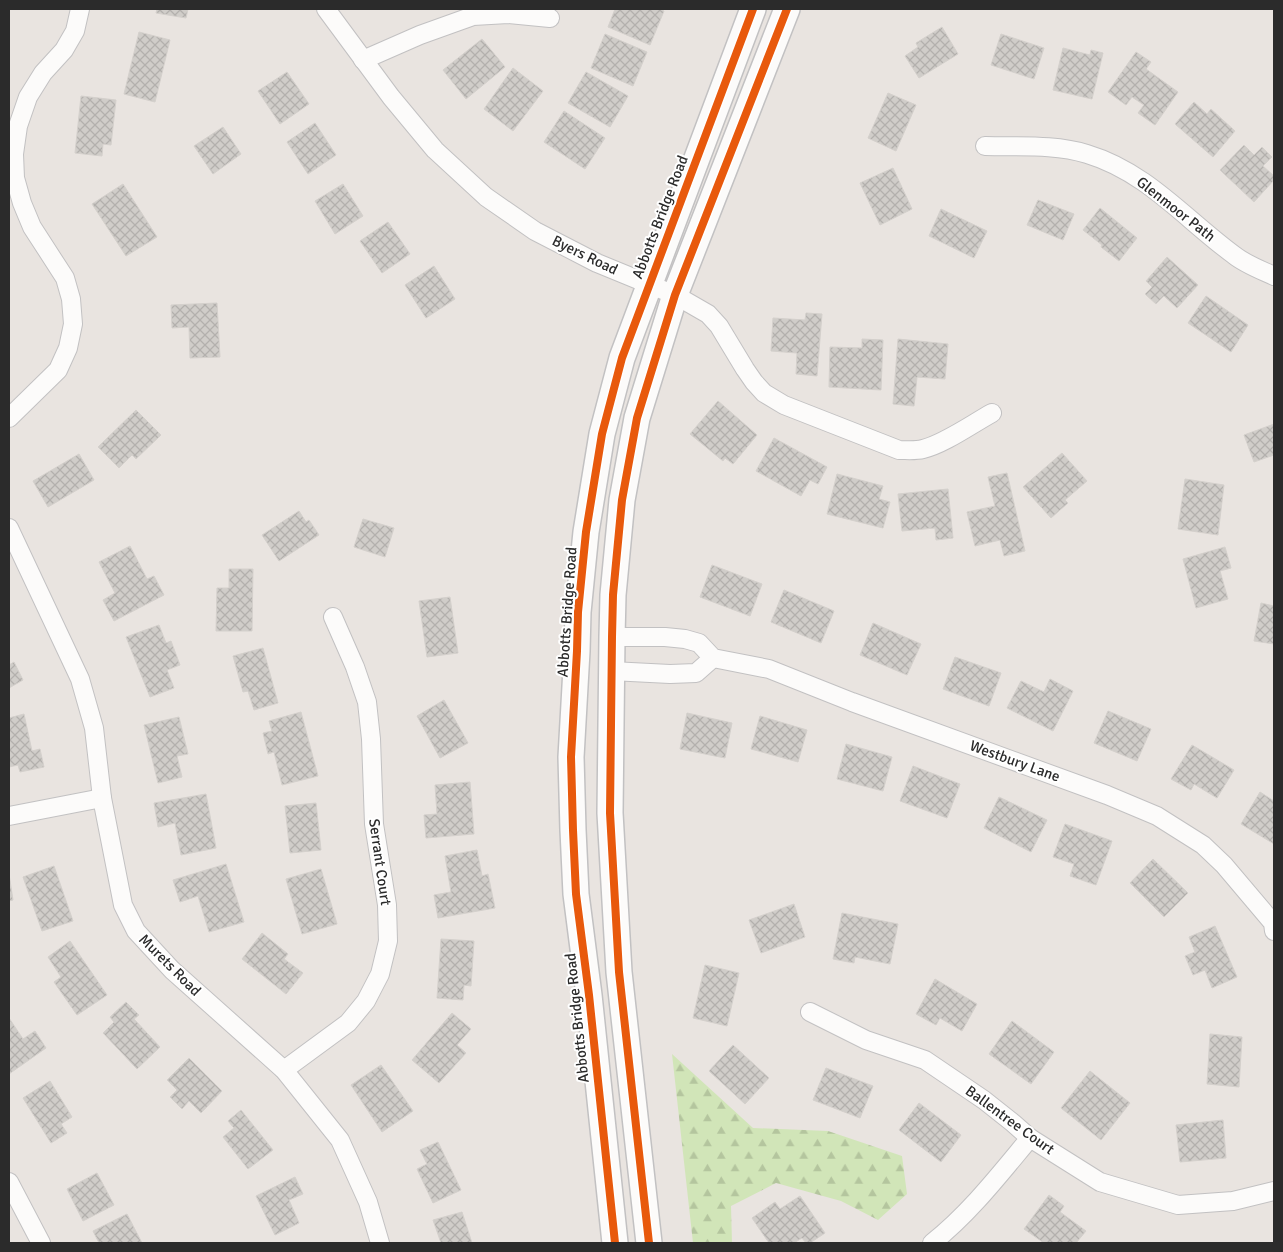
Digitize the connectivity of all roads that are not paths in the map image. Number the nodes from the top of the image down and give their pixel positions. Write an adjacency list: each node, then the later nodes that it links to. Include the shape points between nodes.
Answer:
1 (80, 9): 12 (street, via 75,30 64,50 43,73 28,97 18,126 14,154 15,178 22,203 32,227 65,278 73,324 68,348 58,370)
2 (326, 9): 6 (street, Byers Road)
3 (754, 9): 9 (main road, Abbotts Bridge Road)
4 (787, 9): 10 (main road)
5 (550, 18): 6 (street, via 508,14 473,16)
6 (363, 60): 9 (street, Byers Road, via 435,150 486,196 535,231 597,263)
7 (985, 146): 8 (street, Glenmoor Path, via 1060,148 1112,163 1150,185 1235,256)
8 (1274, 276)
9 (649, 284): 10 (street, Byers Road); 28 (main road, Abbotts Bridge Road, via 622,358 602,434 586,532 578,612 571,757 576,894)
10 (676, 296): 11 (street, Byers Road, via 708,314 719,326 764,393 784,405 899,450 922,449 938,444); 15 (main road, via 637,418 622,500)
11 (992, 412)
12 (9, 418)
13 (9, 528): 18 (street, Murets Road, via 80,679 94,728)
14 (333, 617): 22 (street, Serrant Court, via 367,702 374,824 387,905 388,941 380,974 366,1001 348,1023)
15 (612, 637): 16 (street, Westbury Lane, via 685,639 699,643); 17 (main road)
16 (713, 658): 17 (street, via 696,673); 20 (street, Westbury Lane, via 769,670 1156,816 1202,845 1224,865)
17 (611, 671): 29 (main road, via 610,813 614,897 619,972)
18 (102, 798): 19 (street); 22 (street, Murets Road, via 123,905 136,931 172,970)
19 (9, 816)
20 (1274, 926)
21 (810, 1012): 23 (street, Ballentree Court, via 866,1040 925,1060 984,1100)
22 (284, 1070): 27 (street, Murets Road, via 340,1140 368,1202)
23 (1030, 1138): 25 (street, Ballentree Court, via 1100,1182 1178,1206 1233,1200); 30 (street, via 948,1231)
24 (9, 1182): 26 (street)
25 (1274, 1191)
26 (41, 1243)
27 (380, 1243)
28 (615, 1243)
29 (649, 1243)
30 (932, 1243)

